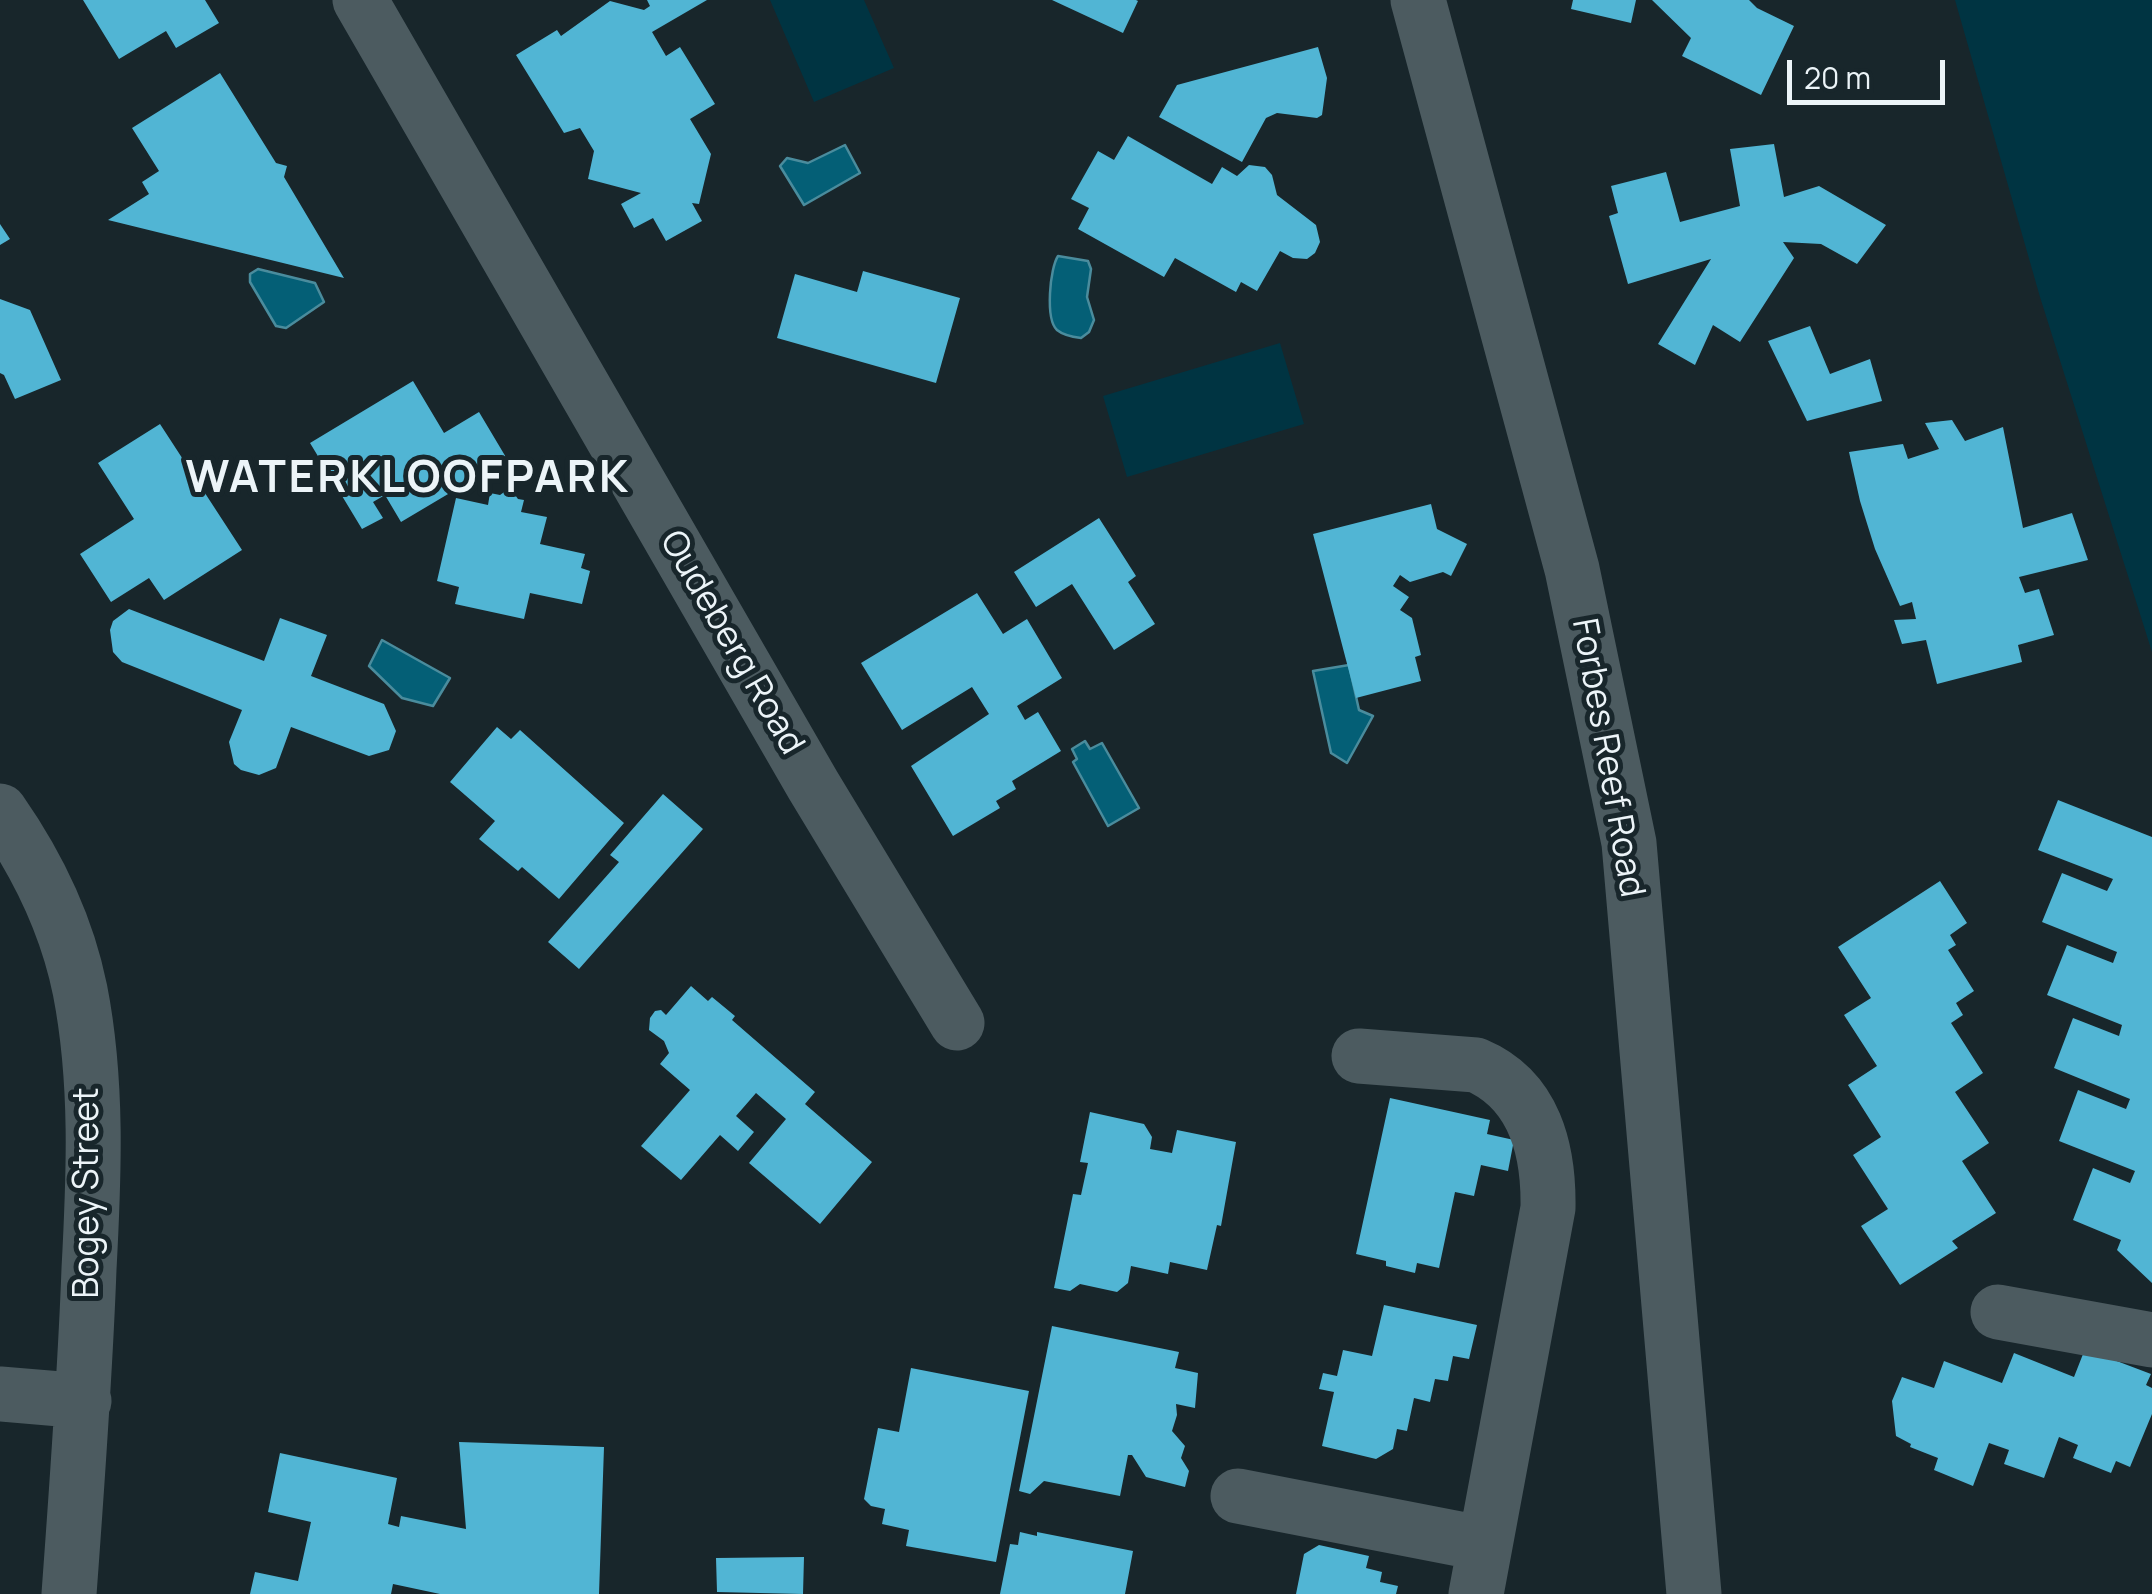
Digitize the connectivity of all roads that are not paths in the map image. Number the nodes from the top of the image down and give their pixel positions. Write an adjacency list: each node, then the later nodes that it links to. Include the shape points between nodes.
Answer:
1 (360, 0): 4 (street, Oudeberg Road)
2 (1418, 0): 13 (street, Forbes Reef Road, via 1572,569 1629,843)
3 (0, 811): 9 (street, Bogey Street, via 59,918 80,990 95,1136)
4 (957, 1023)
5 (1359, 1056): 11 (street, via 1491,1071 1532,1113 1548,1176 1548,1208)
6 (1998, 1312): 7 (street)
7 (2152, 1340)
8 (0, 1394): 9 (street)
9 (84, 1401): 12 (street, Bogey Street)
10 (1238, 1496): 11 (street)
11 (1481, 1569)
12 (69, 1594)
13 (1694, 1594)

